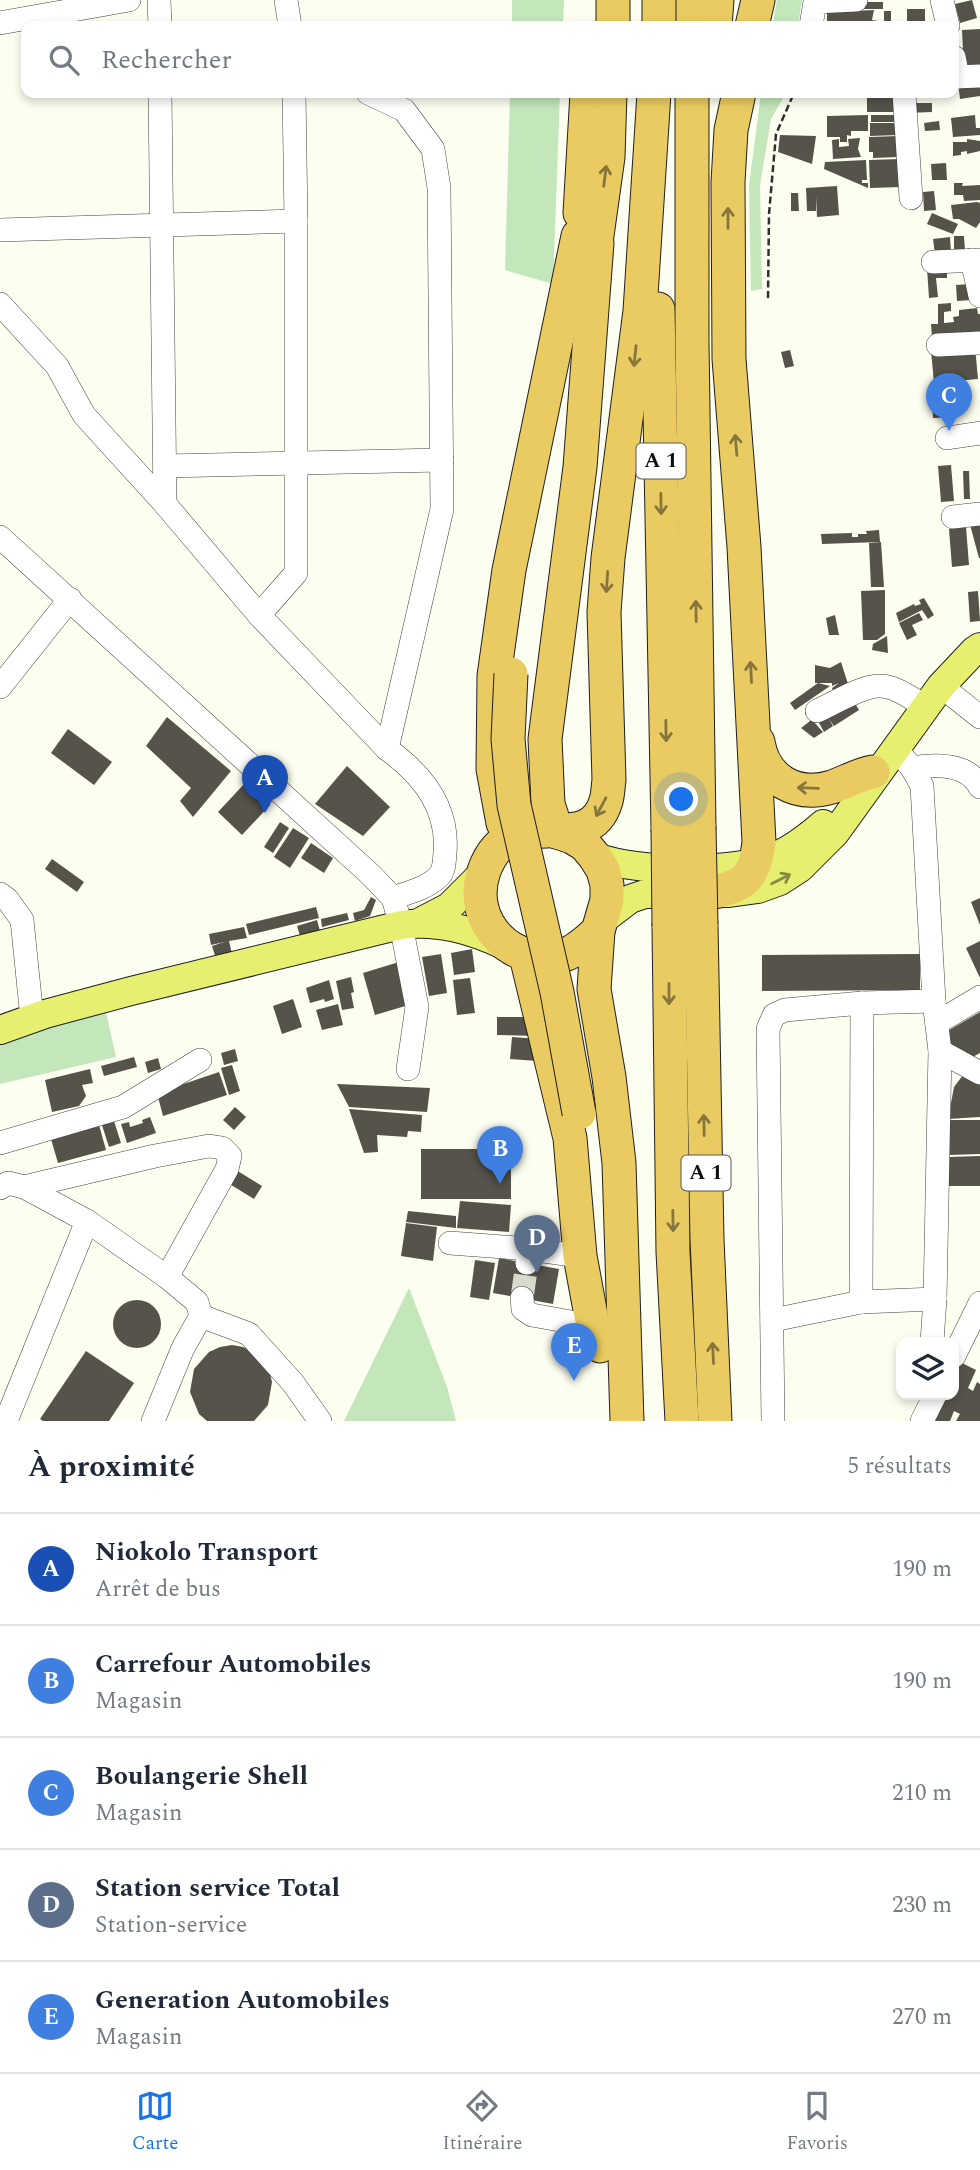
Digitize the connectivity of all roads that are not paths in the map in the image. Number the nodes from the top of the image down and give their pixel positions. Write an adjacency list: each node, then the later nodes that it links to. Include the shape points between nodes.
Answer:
1 (129, 0): 20 (street)
2 (159, 0): 11 (street)
3 (286, 0): 12 (street)
4 (591, 0): 13 (highway)
5 (613, 0): 14 (highway)
6 (693, 0): 15 (highway)
7 (717, 0): 16 (highway)
8 (758, 0): 17 (highway)
9 (856, 0): 18 (street, via 815,2)
10 (942, 0): 19 (street)
11 (160, 21)
12 (289, 21)
13 (590, 21)
14 (613, 21)
15 (693, 21)
16 (715, 21)
17 (753, 21)
18 (812, 21)
19 (947, 21)
20 (0, 23)
21 (160, 98): 34 (street)
22 (294, 98): 33 (street)
23 (379, 98): 46 (street, via 404,110 433,149 439,188)
24 (587, 98): 36 (highway)
25 (610, 98): 36 (highway, one-way to 25, via 608,157)
26 (656, 98): 64 (highway, A 1, one-way to 64, via 658,289)
27 (656, 98): 65 (highway, one-way to 65, via 640,311 604,612 609,780 606,802 592,822)
28 (692, 98): 41 (highway, A 1)
29 (711, 98): 41 (highway)
30 (738, 98): 59 (highway, one-way to 30, via 729,359 728,181)
31 (904, 98): 32 (street)
32 (911, 198)
33 (296, 221): 34 (street); 47 (street)
34 (162, 225): 35 (street); 48 (street)
35 (0, 230)
36 (588, 239): 65 (highway, via 580,467 545,739 548,804); 66 (highway, via 509,570 494,676 493,769); 85 (highway, via 522,675 535,803 577,985)
37 (976, 260): 38 (street); 39 (street)
38 (933, 262)
39 (980, 296)
40 (0, 304): 49 (street, via 57,366 85,415)
41 (692, 341): 64 (highway, A 1, one-way to 41)
42 (980, 343): 43 (street)
43 (939, 345)
44 (980, 433): 45 (street)
45 (947, 438)
46 (442, 460): 47 (street); 61 (street, via 442,509)
47 (295, 463): 48 (street); 54 (street, via 296,573)
48 (165, 466): 49 (street)
49 (165, 504): 54 (street)
50 (980, 514): 51 (street)
51 (953, 517)
52 (0, 537): 53 (street)
53 (70, 599): 56 (street); 71 (street)
54 (259, 615): 61 (street)
55 (980, 647): 57 (main road)
56 (0, 687)
57 (933, 696): 58 (street, via 881,685); 60 (street); 62 (main road)
58 (817, 711)
59 (753, 716): 62 (highway, one-way to 59, via 831,787 795,787 775,779 766,767); 68 (highway, via 760,842)
60 (980, 717)
61 (387, 749): 71 (street, via 433,793 445,822 446,846 443,872 437,879)
62 (894, 760): 63 (street, via 958,768); 68 (main road, via 798,845); 72 (main road, one-way to 62, via 780,881 800,868); 78 (street, via 922,786)
63 (980, 787)
64 (683, 828): 72 (highway, A 1, bridge)
65 (557, 832): 66 (highway, via 539,830); 67 (highway, via 585,845)
66 (503, 841): 69 (highway)
67 (595, 857): 68 (main road, via 636,867); 74 (highway, via 607,885)
68 (757, 862): 72 (highway, via 736,887)
69 (484, 872): 73 (main road, via 449,907); 75 (highway, via 482,912 495,936)
70 (0, 894): 79 (street, via 22,920)
71 (393, 898): 73 (street)
72 (692, 914): 74 (main road, via 645,894 631,899); 107 (highway, A 1, one-way to 107, via 673,1252); 108 (highway, A 1, one-way to 72)
73 (410, 924): 75 (main road, via 471,930); 79 (main road); 83 (street, via 417,1007)
74 (600, 926): 75 (highway, via 584,944 566,954 546,958); 106 (highway, via 594,989 619,1163)
75 (516, 951): 91 (highway, via 570,1138)
76 (980, 998): 78 (street)
77 (862, 1003): 78 (street); 95 (street); 98 (street, via 785,1010 774,1015 768,1029)
78 (935, 1012): 81 (street)
79 (32, 1018): 80 (main road)
80 (0, 1030)
81 (940, 1051): 84 (street); 94 (street)
82 (200, 1060): 86 (street, via 122,1107)
83 (408, 1069)
84 (980, 1073)
85 (589, 1111): 99 (highway); 106 (highway)
86 (0, 1143)
87 (24, 1187): 88 (street, via 8,1183); 89 (street); 92 (street, via 155,1156 209,1146 222,1148 230,1156 228,1169)
88 (0, 1188)
89 (87, 1221): 92 (street); 102 (street)
90 (450, 1243): 91 (street, via 528,1256)
91 (580, 1256): 99 (highway)
92 (167, 1277): 97 (street, via 197,1302)
93 (522, 1298): 99 (street, via 523,1309 532,1315)
94 (935, 1299): 95 (street); 100 (street)
95 (861, 1303): 98 (street)
96 (980, 1303): 101 (street)
97 (201, 1316): 103 (street); 104 (street, via 248,1334 293,1382)
98 (773, 1320): 109 (street)
99 (596, 1336): 105 (highway)
100 (932, 1337)
101 (959, 1346)
102 (5, 1415)
103 (153, 1421)
104 (320, 1421)
105 (607, 1421)
106 (626, 1421)
107 (682, 1421)
108 (715, 1421)
109 (773, 1421)

